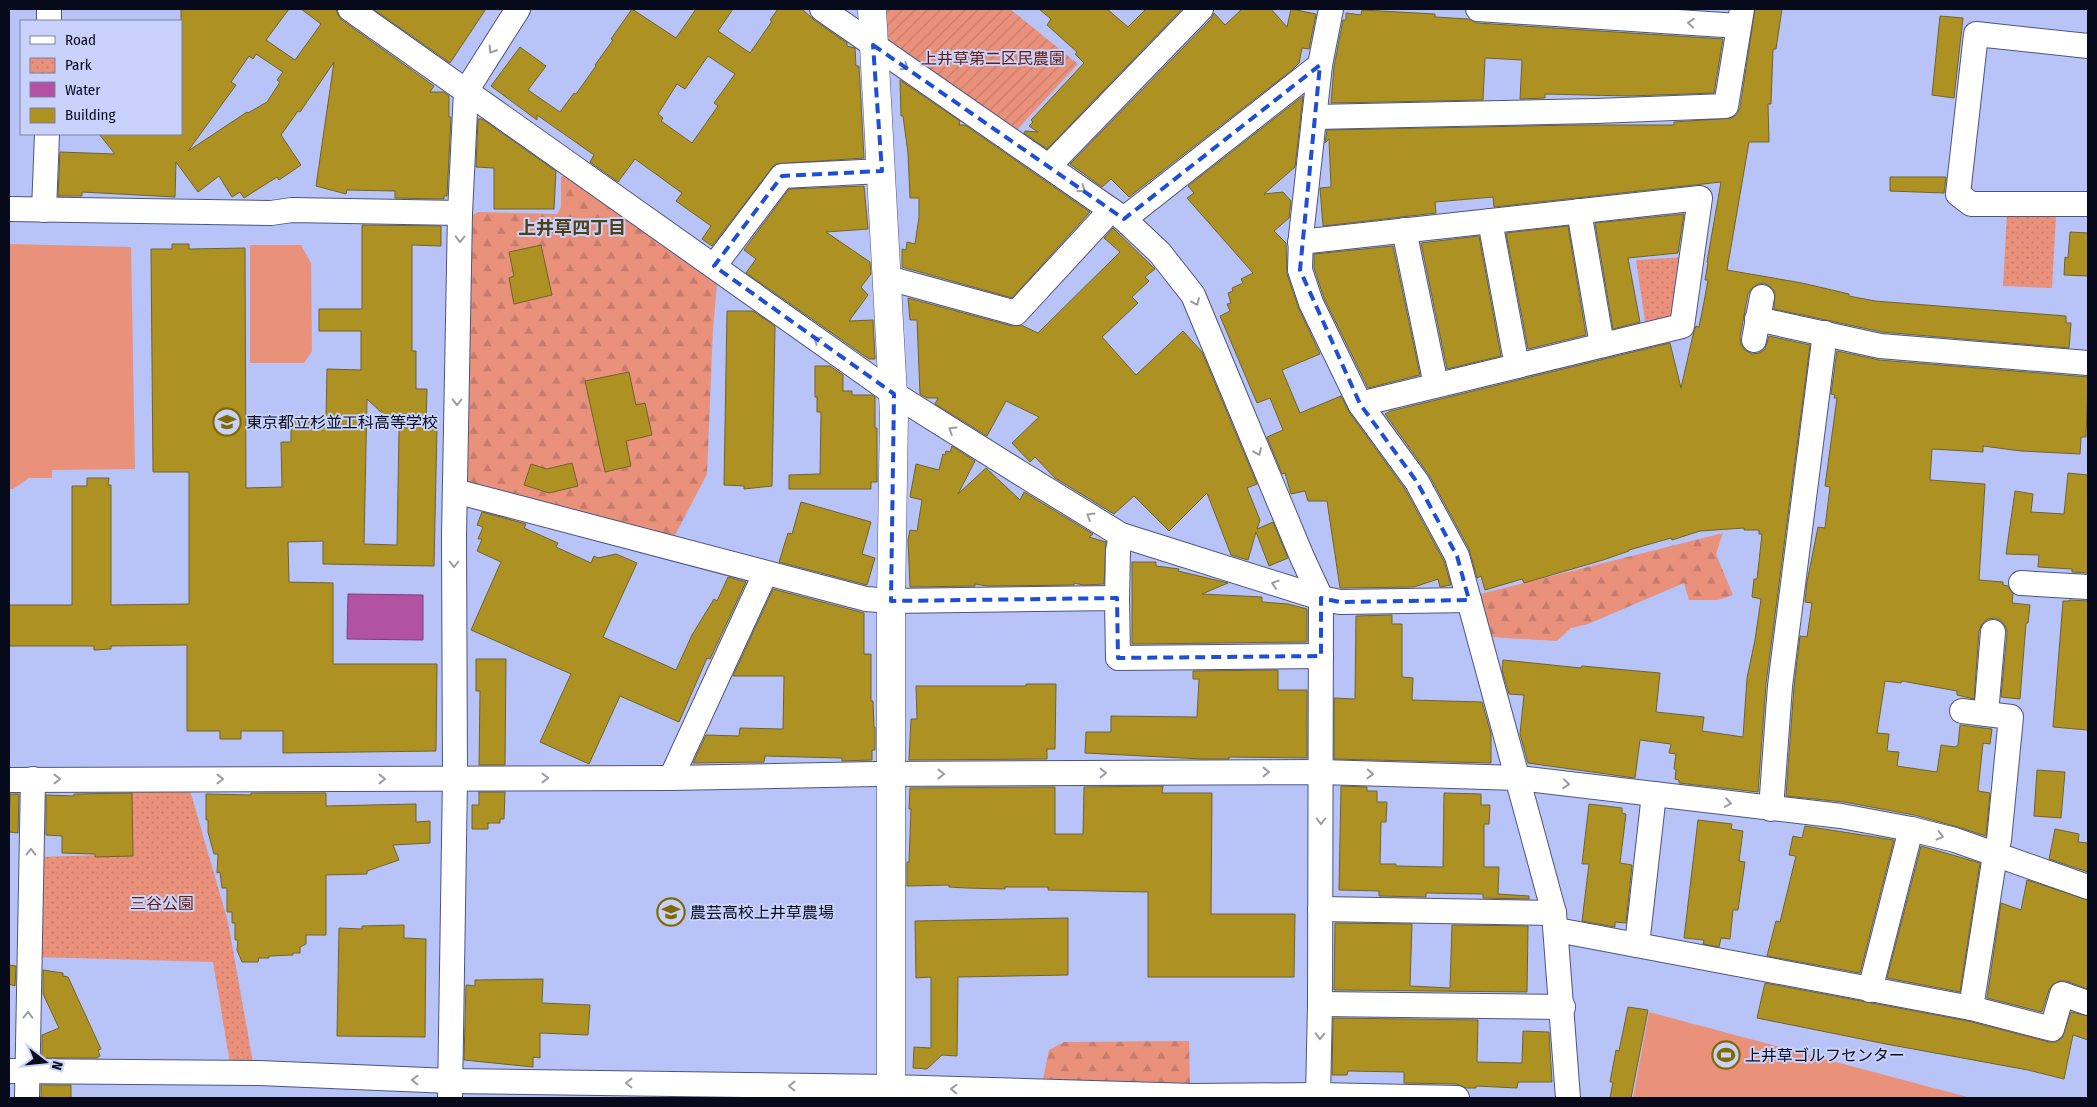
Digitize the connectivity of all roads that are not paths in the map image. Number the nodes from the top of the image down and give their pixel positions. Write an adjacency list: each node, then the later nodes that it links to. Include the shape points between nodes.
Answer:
1 (350, 9): 12 (street)
2 (518, 9): 12 (street, one-way to 12)
3 (822, 9): 9 (street)
4 (872, 9): 9 (street)
5 (1201, 9): 15 (street)
6 (1331, 9): 11 (street)
7 (1478, 9): 8 (street, one-way to 7)
8 (1741, 17): 13 (street, via 1726,106 1596,112)
9 (873, 45): 15 (street, one-way to 15); 16 (street)
10 (2088, 46): 17 (street, via 1976,34 1958,194 1971,204)
11 (1320, 65): 13 (street); 22 (street)
12 (466, 91): 21 (street); 26 (street)
13 (1314, 117): 25 (street)
14 (47, 135): 19 (street)
15 (1048, 166): 22 (street, one-way to 22)
16 (882, 171): 26 (street, via 782,176); 27 (street)
17 (2088, 204)
18 (9, 209): 19 (street)
19 (44, 210): 21 (street)
20 (1580, 211): 23 (street); 30 (street); 30 (street, via 1700,198 1682,326)
21 (460, 213): 36 (street, one-way to 36)
22 (1117, 215): 27 (street, via 1016,313); 42 (street, one-way to 42, via 1160,253 1193,294)
23 (1490, 221): 24 (street); 32 (street)
24 (1404, 230): 25 (street); 33 (street)
25 (1300, 242): 35 (street, via 1300,270 1311,303)
26 (714, 266): 34 (street, one-way to 26)
27 (888, 278): 34 (street)
28 (1758, 319): 29 (street)
29 (1826, 333): 31 (street, via 1880,346); 57 (street, via 1780,686)
30 (1602, 345): 32 (street)
31 (2088, 363)
32 (1516, 366): 33 (street)
33 (1436, 385): 35 (street)
34 (894, 394): 37 (street, one-way to 34); 44 (street)
35 (1360, 404): 43 (street, via 1417,482 1457,556)
36 (456, 490): 38 (street); 51 (street, one-way to 51)
37 (1121, 535): 41 (street); 42 (street, one-way to 37)
38 (765, 574): 44 (street, via 866,599); 52 (street)
39 (2021, 583): 40 (street)
40 (2088, 587)
41 (1117, 598): 44 (street); 46 (street, via 1118,658)
42 (1321, 598): 43 (street, via 1340,602); 46 (street)
43 (1469, 600): 53 (street)
44 (891, 601): 50 (street)
45 (1993, 632): 48 (street)
46 (1321, 656): 49 (street)
47 (1962, 711): 48 (street)
48 (1986, 714): 59 (street, via 2011,717)
49 (1321, 772): 50 (street, one-way to 49); 53 (street, one-way to 53); 61 (street, one-way to 61)
50 (892, 774): 52 (street); 71 (street)
51 (455, 778): 52 (street, one-way to 52); 55 (street, one-way to 51); 70 (street)
52 (671, 778)
53 (1518, 778): 56 (street, one-way to 56); 62 (street)
54 (9, 780): 55 (street)
55 (33, 780): 69 (street, one-way to 55)
56 (1654, 794): 57 (street, one-way to 57); 63 (street)
57 (1771, 809): 58 (street, via 1841,816)
58 (1911, 829): 59 (street, one-way to 59); 64 (street)
59 (1995, 855): 60 (street); 68 (street)
60 (2088, 887)
61 (1320, 910): 62 (street); 66 (street)
62 (1556, 922): 63 (street); 67 (street)
63 (1636, 945): 64 (street)
64 (1870, 990): 68 (street)
65 (2088, 1003): 68 (street, via 2062,994 2052,1029)
66 (1320, 1004): 67 (street); 72 (street, one-way to 72)
67 (1563, 1007): 75 (street)
68 (1971, 1008)
69 (18, 1071): 70 (street, one-way to 69, via 259,1074); 73 (street)
70 (450, 1090): 71 (street, one-way to 70)
71 (890, 1093): 72 (street, one-way to 71)
72 (1318, 1097): 74 (street)
73 (27, 1098)
74 (1457, 1098)
75 (1568, 1098)

